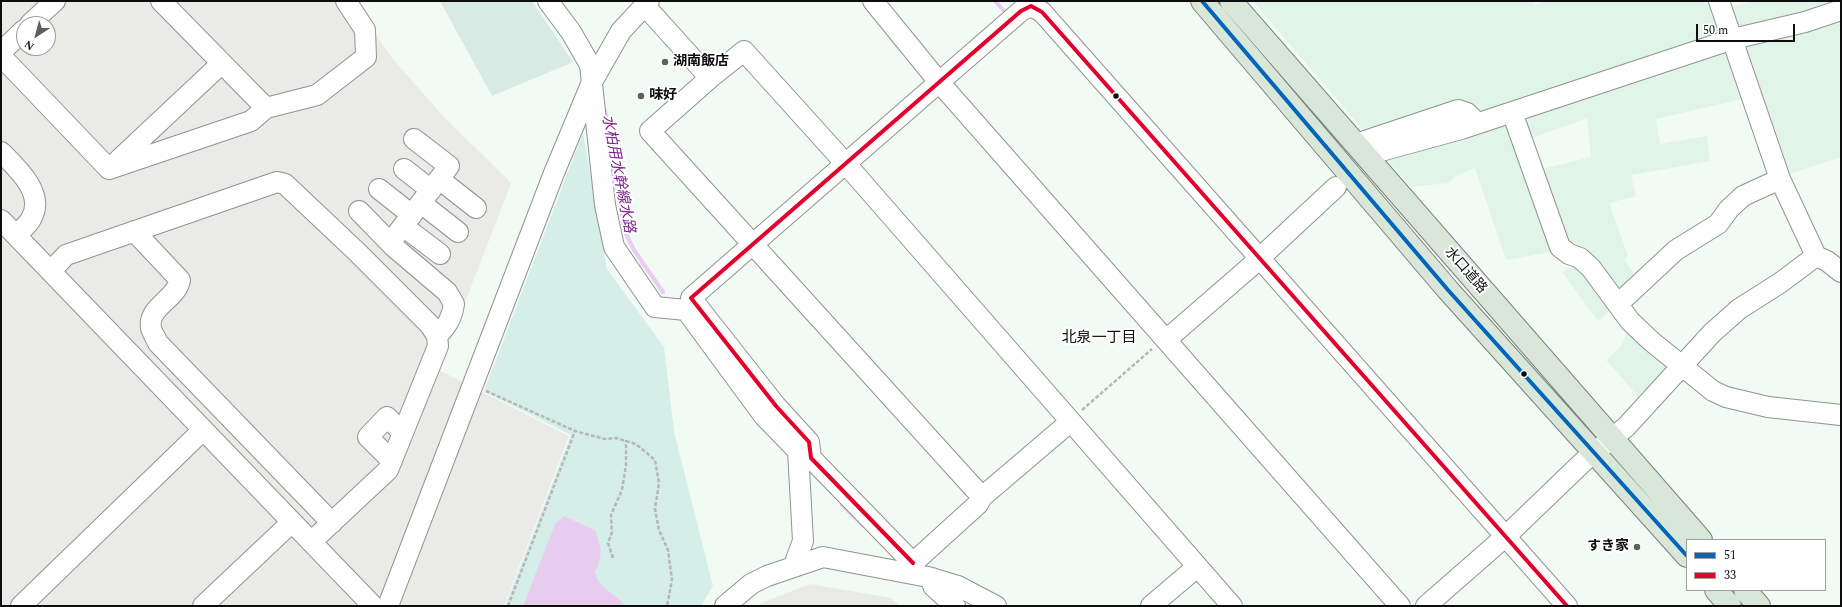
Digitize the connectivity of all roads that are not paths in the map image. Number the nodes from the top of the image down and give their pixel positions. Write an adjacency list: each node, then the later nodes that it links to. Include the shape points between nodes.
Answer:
1 (55, 1): 11 (street)
2 (161, 1): 15 (street)
3 (346, 1): 19 (street, via 365,30 366,57 317,95)
4 (548, 1): 17 (street, via 590,66)
5 (873, 1): 18 (street)
6 (1202, 1): 55 (highway, 水口道路, via 1448,290)
7 (1231, 1): 23 (highway, 水口道路)
8 (1719, 1): 13 (street)
9 (647, 3): 16 (street); 17 (street, via 621,31)
10 (1841, 10): 13 (street, via 1805,22)
11 (39, 16)
12 (16, 37): 14 (street)
13 (1732, 40): 20 (street); 29 (street)
14 (2, 49): 27 (street)
15 (222, 63): 19 (street); 27 (street)
16 (710, 78): 26 (street, via 744,52); 40 (street, via 650,131)
17 (592, 82): 54 (street, via 606,205 614,247 655,307 686,310 764,416); 73 (street, via 554,173)
18 (940, 82): 26 (street); 43 (street, via 1021,11 1031,6 1036,8); 48 (street)
19 (266, 108): 27 (street, via 251,121)
20 (1512, 112): 21 (street); 46 (street, via 1560,247 1580,258 1591,268)
21 (1477, 123): 23 (street, via 1458,110); 24 (street)
22 (414, 140): 32 (street, via 449,166)
23 (1356, 144): 55 (highway, 水口道路)
24 (1381, 151)
25 (1, 152): 38 (street, via 31,188 36,204 31,219)
26 (846, 164): 40 (street); 51 (street)
27 (109, 169)
28 (404, 169): 32 (street)
29 (1780, 179): 42 (street); 46 (street, via 1744,196 1729,209 1718,224 1676,250)
30 (1336, 187): 43 (street)
31 (379, 189): 32 (street)
32 (421, 203): 33 (street); 37 (street); 39 (street); 41 (street)
33 (476, 208)
34 (359, 210): 39 (street)
35 (1, 220): 38 (street)
36 (134, 231): 44 (street, via 66,255); 47 (street, via 264,185 277,182 285,184 430,325); 59 (street, via 180,280 179,287 152,315 151,327 158,343)
37 (458, 232)
38 (16, 235): 44 (street)
39 (390, 243): 47 (street, via 447,292 454,304 453,314)
40 (753, 246): 54 (street, via 691,298 776,406); 57 (street)
41 (440, 254)
42 (1816, 256): 45 (street); 49 (street, via 1739,309 1712,333)
43 (1259, 258): 48 (street); 60 (street)
44 (51, 271): 52 (street)
45 (1841, 272)
46 (1618, 304): 49 (street, via 1630,321)
47 (437, 336): 53 (street, via 438,346)
48 (1166, 340): 79 (street)
49 (1683, 366): 50 (street, via 1713,391 1726,397 1768,407); 55 (street, via 1626,427)
50 (1841, 415)
51 (1070, 422): 57 (street); 66 (street)
52 (203, 430): 58 (street); 70 (street)
53 (403, 433): 56 (street); 56 (street, via 387,417 368,437)
54 (797, 439): 64 (street, via 803,541); 65 (street, via 809,442 811,458)
55 (1604, 446): 60 (street, via 1584,461); 61 (highway, 水口道路); 63 (highway, 水口道路)
56 (392, 461): 59 (street, via 388,470)
57 (982, 497): 65 (street, via 978,504)
58 (292, 522): 62 (street); 71 (street)
59 (332, 523): 62 (street)
60 (1506, 536): 80 (street); 81 (street)
61 (1699, 539)
62 (311, 542): 72 (street)
63 (1686, 555)
64 (794, 565): 65 (street, via 823,557); 74 (street, via 751,584)
65 (908, 567): 67 (street)
66 (1197, 567): 77 (street); 78 (street)
67 (932, 578): 75 (street, via 933,586); 76 (street, via 958,586)
68 (1717, 591): 82 (highway)
69 (1746, 591): 83 (highway)
70 (21, 606)
71 (203, 606)
72 (373, 606)
73 (388, 606)
74 (725, 606)
75 (955, 606)
76 (996, 606)
77 (1151, 606)
78 (1232, 606)
79 (1400, 606)
80 (1426, 606)
81 (1567, 606)
82 (1730, 606)
83 (1759, 606)

